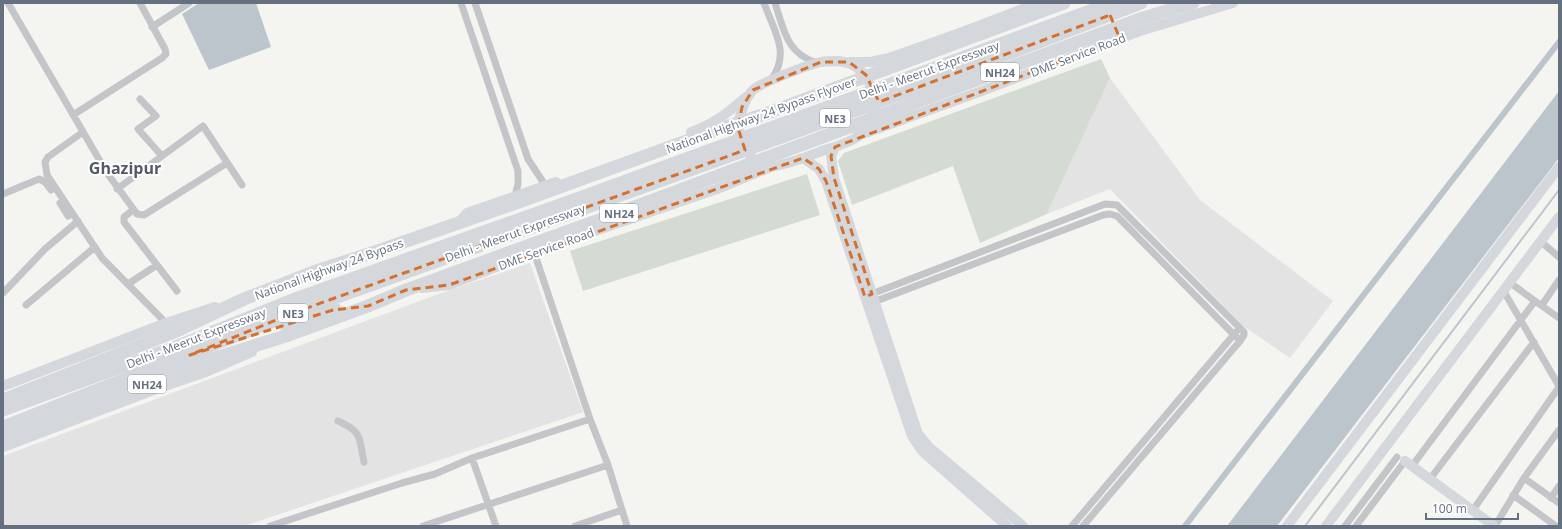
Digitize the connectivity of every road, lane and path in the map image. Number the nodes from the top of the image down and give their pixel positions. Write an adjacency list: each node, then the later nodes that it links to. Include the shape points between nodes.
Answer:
1 (8, 3): 24 (street)
2 (140, 3): 16 (street)
3 (461, 3): 37 (street, via 518,171)
4 (476, 3): 34 (street, via 528,159)
5 (764, 3): 21 (street, via 779,43 781,56 777,72)
6 (775, 3): 20 (street, via 787,40 804,58)
7 (1039, 3): 19 (street, via 889,58 871,62)
8 (1064, 3): 37 (highway, National Highway 24 Bypass Flyover, via 768,113)
9 (1112, 3): 15 (highway, Delhi - Meerut Expressway / NE3)
10 (1128, 3): 17 (street)
11 (1141, 3): 15 (highway, Delhi - Meerut Expressway / NE3)
12 (1193, 3): 53 (highway, NH24, via 1140,19)
13 (1234, 3): 17 (street, DME Service Road)
14 (185, 4): 16 (street)
15 (1101, 10): 18 (street); 38 (highway, Delhi - Meerut Expressway / NE3, via 930,70); 38 (highway, Delhi - Meerut Expressway / NE3, via 934,82)
16 (152, 27): 24 (street, via 166,54)
17 (1140, 31): 18 (street, DME Service Road)
18 (1120, 39): 26 (street, DME Service Road)
19 (849, 62): 20 (street); 26 (street, via 866,75 875,94 874,117 867,130)
20 (817, 64): 21 (street)
21 (770, 82): 22 (street)
22 (753, 90): 31 (street, via 742,108 738,128 743,145 751,158 763,165); 34 (street, via 724,116 703,128)
23 (140, 99): 28 (street, via 156,116 138,129)
24 (73, 114): 25 (street)
25 (82, 132): 35 (street); 42 (street, via 45,162 47,174 55,189)
26 (858, 136): 27 (street)
27 (835, 147): 29 (street); 57 (street, via 830,156 834,178)
28 (162, 156): 30 (street, via 203,126); 35 (street)
29 (803, 158): 31 (street); 57 (street, via 819,169 826,181)
30 (227, 163): 33 (street); 39 (street, via 144,215)
31 (773, 166): 47 (street, DME Service Road, via 717,189)
32 (1559, 167): 100 (street)
33 (242, 185)
34 (546, 185): 37 (street)
35 (117, 188): 39 (street)
36 (3, 194): 40 (street, via 42,179)
37 (514, 200): 43 (highway, National Highway 24 Bypass Flyover)
38 (584, 202): 69 (highway, Delhi - Meerut Expressway / NE3, via 303,296)
39 (133, 210): 49 (street, via 124,217 124,222)
40 (68, 216)
41 (1558, 220): 44 (street)
42 (78, 221): 45 (street); 55 (street, via 45,249)
43 (457, 224): 46 (highway, National Highway 24 Bypass)
44 (1540, 241): 48 (street); 52 (street)
45 (95, 247): 51 (street, via 102,258); 59 (street)
46 (375, 252): 56 (highway, National Highway 24 Bypass, via 316,271); 69 (highway)
47 (534, 252): 53 (street, DME Service Road, via 449,285); 74 (street)
48 (1559, 257)
49 (157, 265): 51 (street); 54 (street)
50 (1559, 280): 60 (street)
51 (128, 284): 64 (street)
52 (1506, 286): 58 (street); 63 (street); 101 (street)
53 (406, 290): 61 (highway, NH24)
54 (177, 291)
55 (3, 293)
56 (244, 299): 64 (street); 72 (highway, National Highway 24 Bypass, via 174,332)
57 (870, 299): 65 (street, via 1111,203 1117,205); 66 (street, via 1110,214 1117,216); 96 (street, via 912,436 922,451); 97 (street, via 918,434 928,446)
58 (1535, 301): 60 (street); 63 (street)
59 (26, 305)
60 (1542, 305): 62 (street)
61 (368, 306): 69 (highway, via 333,310); 77 (highway, NH24, via 289,335 199,363)
62 (1559, 318)
63 (1521, 320): 68 (street); 79 (street)
64 (166, 323): 70 (street)
65 (1239, 328): 66 (street); 67 (street, via 1245,333)
66 (1234, 334): 67 (street); 98 (street)
67 (1240, 341): 99 (street)
68 (1534, 342): 71 (street); 83 (street)
69 (187, 349): 73 (highway, Delhi - Meerut Expressway / NE3); 77 (highway, Delhi - Meerut Expressway / NE3)
70 (3, 386)
71 (1559, 387): 90 (street)
72 (3, 400)
73 (3, 410)
74 (590, 419): 78 (street); 81 (street)
75 (338, 421): 80 (street, via 355,429)
76 (1559, 430): 82 (street)
77 (4, 436)
78 (472, 458): 87 (street); 91 (street, via 435,474)
79 (1405, 461): 83 (street); 102 (street); 103 (street)
80 (364, 462)
81 (608, 465): 87 (street); 89 (street)
82 (1524, 478): 85 (street); 86 (street)
83 (1430, 479): 90 (street)
84 (1559, 486): 86 (street)
85 (1513, 496): 104 (street); 105 (street)
86 (1552, 498): 88 (street)
87 (488, 504): 92 (street); 93 (street)
88 (1559, 504)
89 (622, 510): 94 (street); 95 (street)
90 (1472, 510): 104 (street)
91 (270, 526)
92 (423, 526)
93 (496, 526)
94 (575, 526)
95 (627, 526)
96 (1007, 526)
97 (1023, 526)
98 (1072, 526)
99 (1083, 526)
100 (1287, 526)
101 (1326, 526)
102 (1345, 526)
103 (1356, 526)
104 (1494, 526)
105 (1556, 526)

